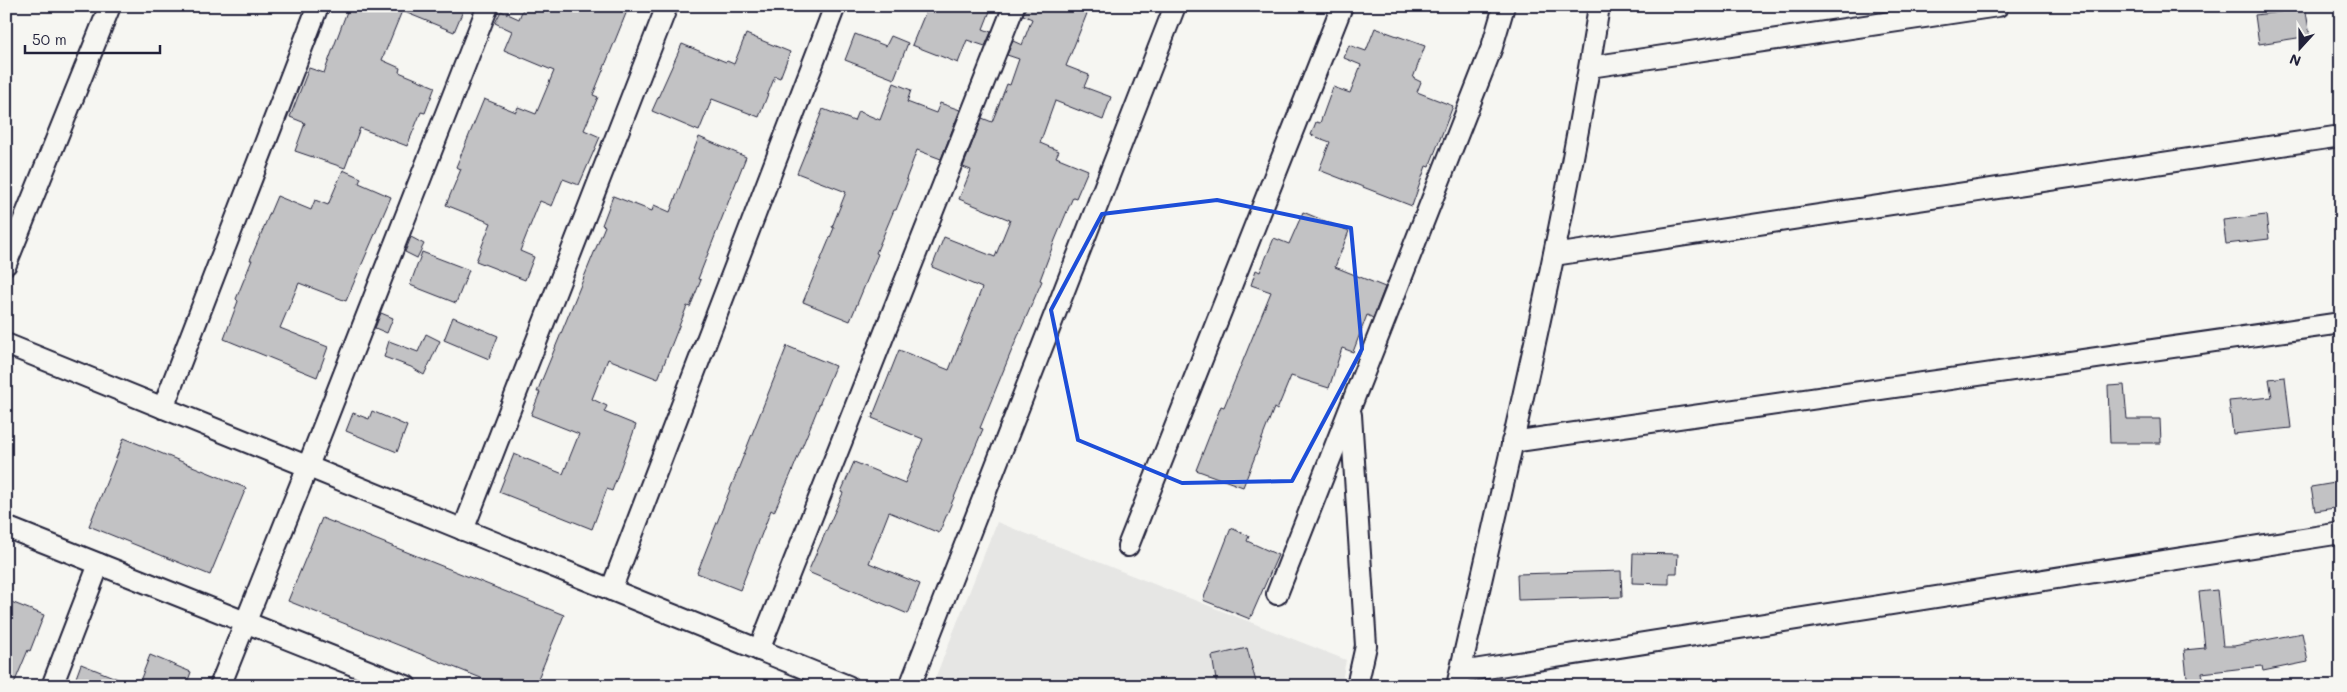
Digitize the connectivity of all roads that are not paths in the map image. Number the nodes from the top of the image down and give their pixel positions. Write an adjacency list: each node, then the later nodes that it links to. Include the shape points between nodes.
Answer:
1 (110, 6): 16 (street)
2 (318, 6): 19 (street)
3 (488, 6): 22 (street)
4 (667, 6): 24 (street)
5 (835, 6): 28 (street)
6 (1014, 6): 31 (street)
7 (1176, 6): 37 (street)
8 (1342, 6): 26 (street)
9 (1504, 6): 20 (street, via 1492,47)
10 (1599, 6): 13 (street)
11 (1998, 6): 12 (street)
12 (1952, 10): 13 (street)
13 (1590, 67): 15 (street)
14 (2341, 136): 15 (street)
15 (1554, 255): 21 (street)
16 (6, 264)
17 (2341, 323): 21 (street)
18 (6, 344): 19 (street)
19 (164, 408): 22 (street)
20 (1350, 408): 29 (street); 38 (street, via 1366,646)
21 (1512, 442): 32 (street)
22 (308, 466): 24 (street); 30 (street)
23 (6, 526): 27 (street)
24 (463, 530): 28 (street)
25 (2341, 533): 32 (street)
26 (1128, 546)
27 (99, 564): 30 (street); 34 (street)
28 (611, 590): 31 (street)
29 (1277, 594)
30 (245, 622): 33 (street); 35 (street)
31 (759, 650): 36 (street)
32 (1459, 679)
33 (395, 684)
34 (52, 686)
35 (220, 686)
36 (848, 686)
37 (910, 686)
38 (1357, 686)

